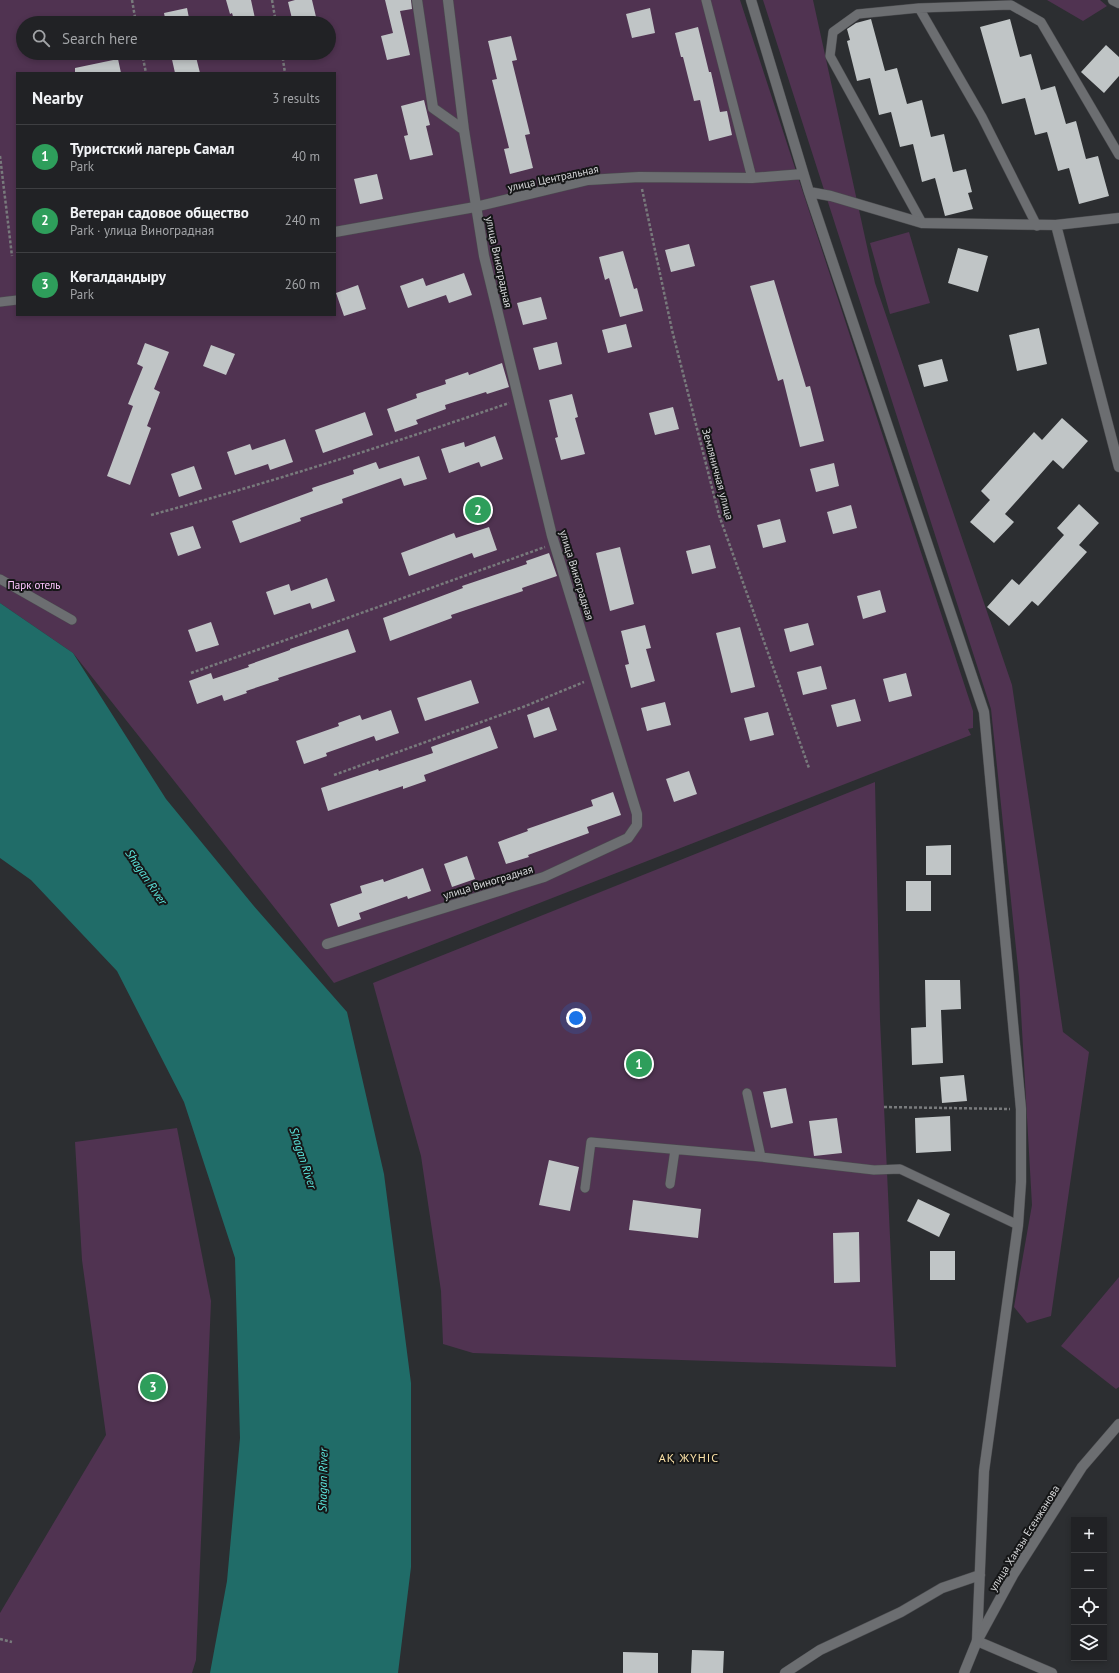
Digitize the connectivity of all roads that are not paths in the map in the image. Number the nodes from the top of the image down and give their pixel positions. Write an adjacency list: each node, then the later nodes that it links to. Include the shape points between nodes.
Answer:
1 (417, 0): 8 (street, via 433,108)
2 (448, 0): 8 (street, улица Виноградная)
3 (706, 0): 11 (lane)
4 (751, 0): 10 (street)
5 (1113, 0): 6 (street)
6 (1119, 4)
7 (919, 8): 9 (lane, via 1011,5 1041,22); 15 (lane, via 858,14 833,32 830,56); 17 (lane, via 982,117)
8 (464, 130): 13 (street, улица Виноградная)
9 (1119, 155)
10 (803, 174): 11 (street, улица Центральная); 12 (street)
11 (752, 178): 13 (street, улица Центральная, via 639,177 588,180)
12 (809, 192): 15 (street); 30 (street, via 984,712 1020,1109 1021,1182)
13 (475, 207): 18 (street, улица Центральная); 24 (street, улица Виноградная, via 484,256 554,544 637,814 637,825 628,838 544,877)
14 (1119, 218): 16 (street)
15 (922, 223): 17 (street)
16 (1056, 225): 17 (street); 21 (street)
17 (1036, 226)
18 (336, 232)
19 (16, 300): 20 (lane)
20 (0, 302)
21 (1119, 468)
22 (0, 580): 23 (lane)
23 (72, 620)
24 (327, 944)
25 (746, 1093): 27 (lane)
26 (675, 1150): 27 (lane); 28 (lane); 29 (lane, via 591,1142)
27 (761, 1157): 30 (lane, via 874,1170 900,1169)
28 (670, 1184)
29 (585, 1188)
30 (1018, 1225): 32 (street, via 984,1472)
31 (1119, 1424): 33 (street, улица Хамзы Есенжанова, via 1082,1467 1013,1575)
32 (980, 1575): 33 (street); 34 (street, via 942,1588 901,1612 820,1650)
33 (977, 1640): 35 (street, улица Хамзы Есенжанова); 36 (street)
34 (785, 1673)
35 (964, 1673)
36 (1052, 1673)

